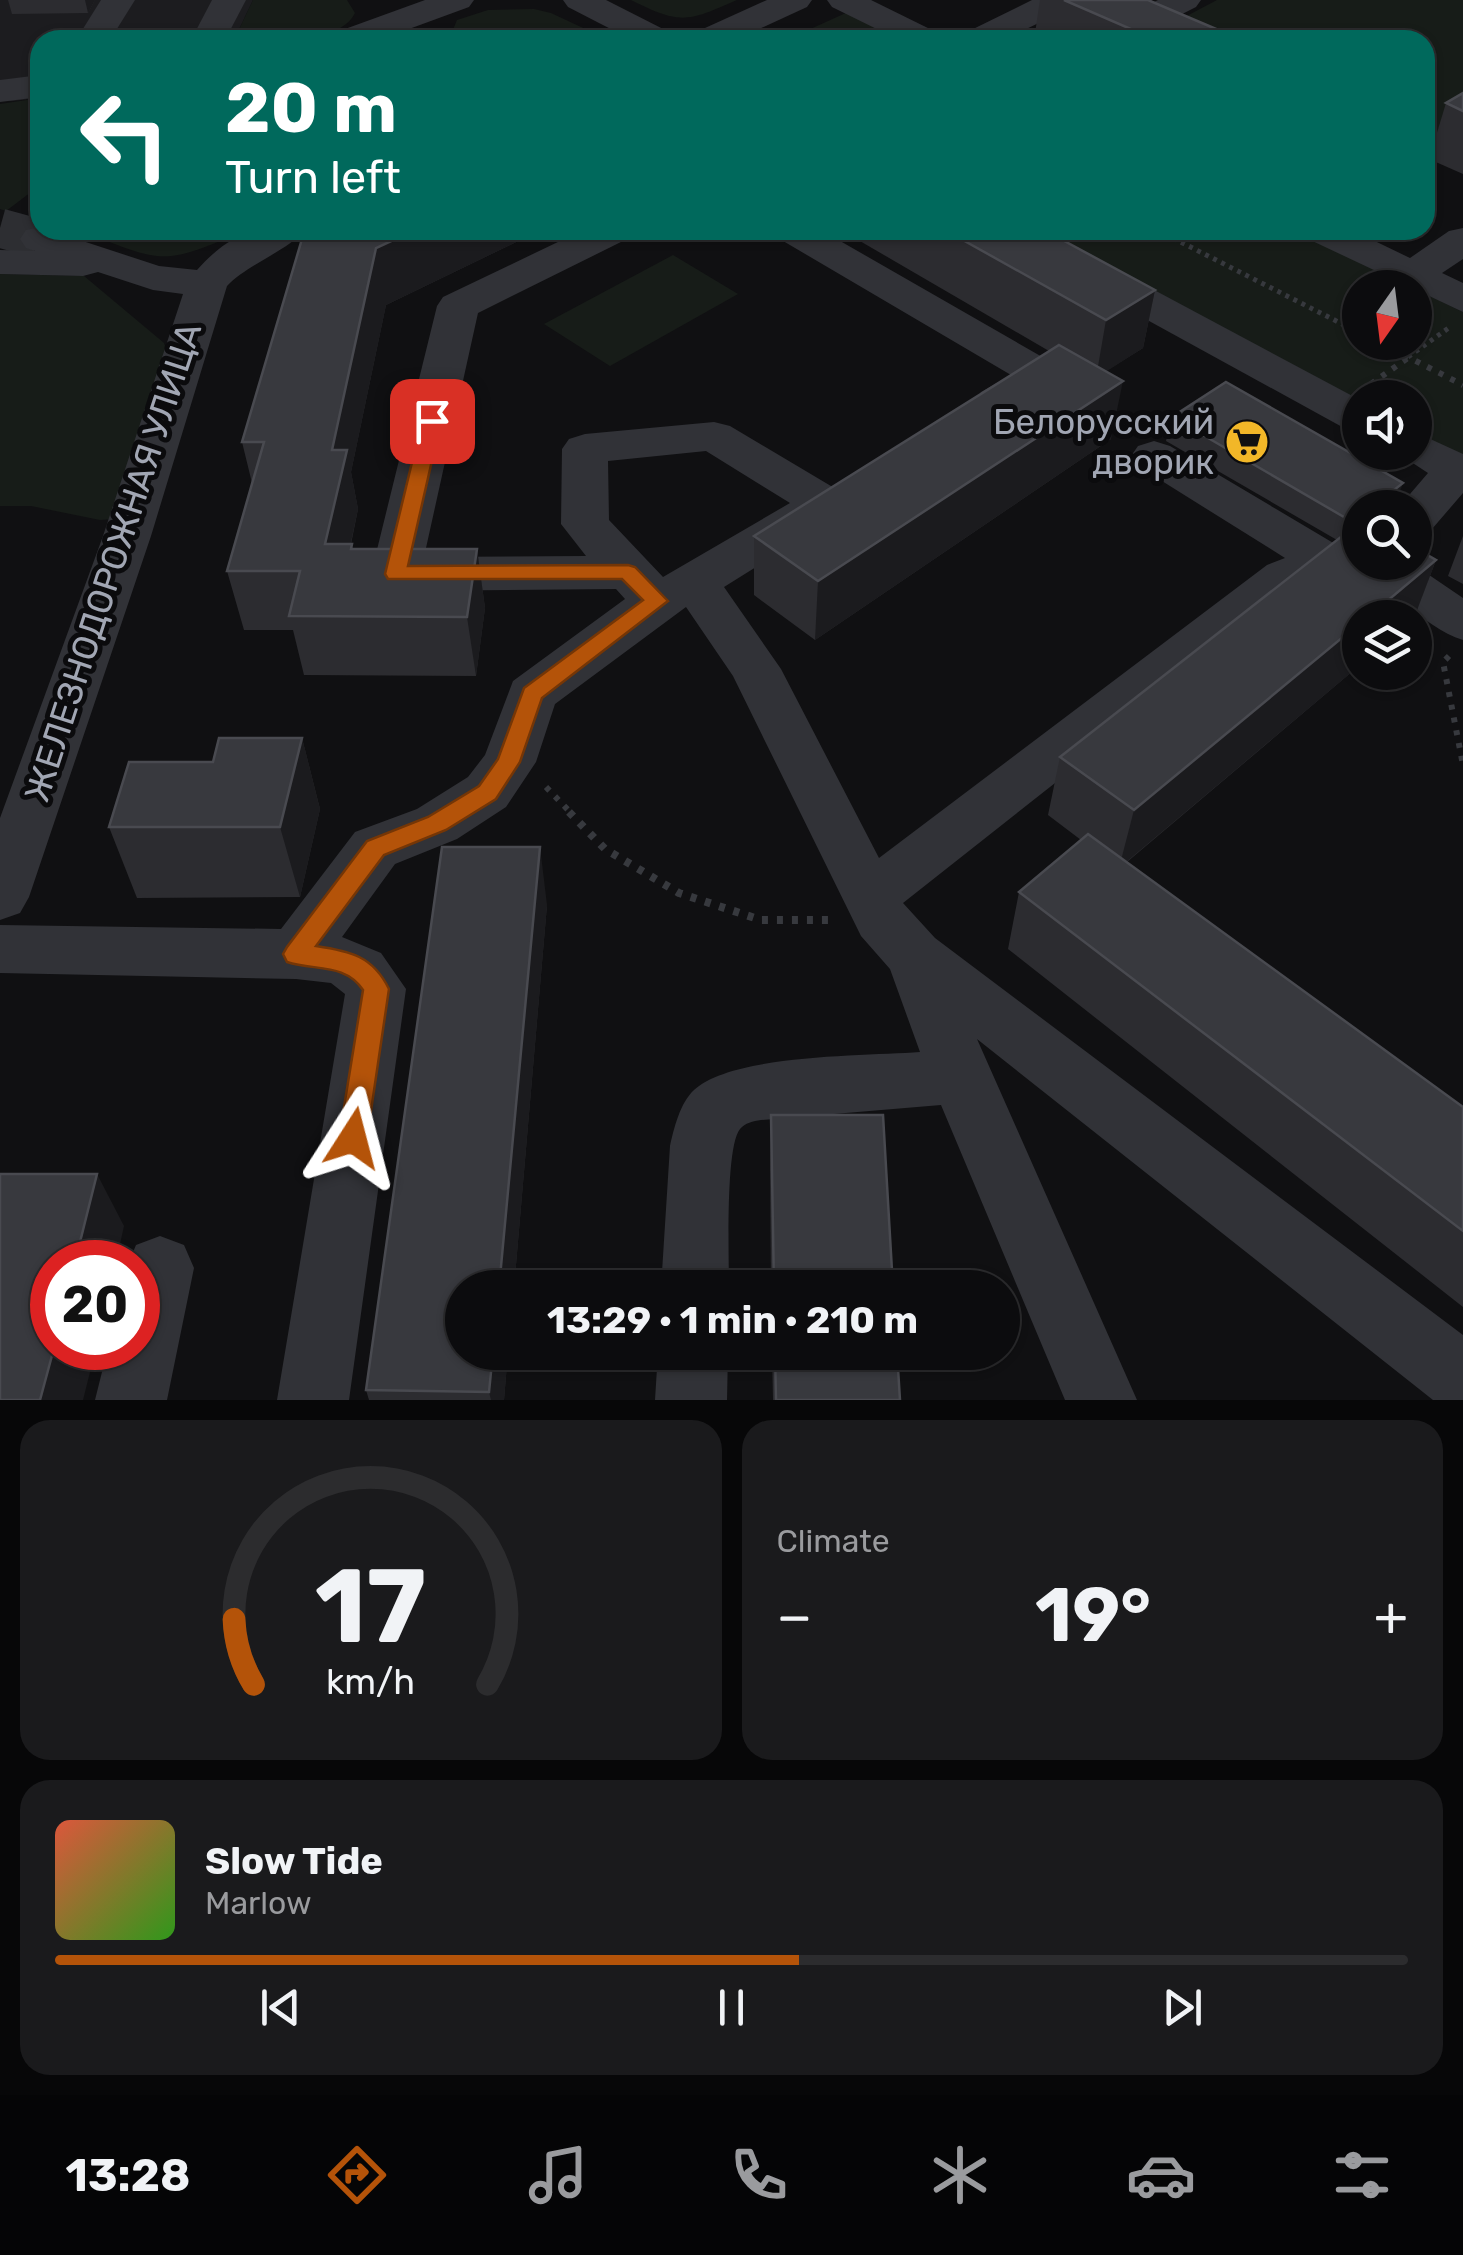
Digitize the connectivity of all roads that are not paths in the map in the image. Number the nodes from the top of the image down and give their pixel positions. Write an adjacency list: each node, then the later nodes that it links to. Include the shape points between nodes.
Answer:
1 (118, 0): 8 (street)
2 (229, 0): 9 (street)
3 (458, 0): 10 (street)
4 (580, 0): 11 (street)
5 (795, 0): 12 (street)
6 (844, 0): 13 (street)
7 (1184, 0): 16 (street)
8 (99, 30)
9 (213, 30)
10 (374, 30)
11 (639, 30)
12 (728, 30)
13 (906, 30)
14 (998, 30): 15 (street, via 1053,3)
15 (1112, 30)
16 (1124, 30)
17 (30, 87): 18 (street)
18 (0, 91)
19 (43, 240): 27 (street)
20 (262, 240): 30 (street, via 223,264)
21 (594, 240): 42 (street, via 458,306 396,574)
22 (809, 240): 34 (street, via 1043,375)
23 (1031, 240): 33 (street)
24 (1341, 240): 28 (street)
25 (1463, 240): 29 (street)
26 (0, 262): 27 (street)
27 (106, 264): 30 (street)
28 (1403, 270)
29 (1420, 270)
30 (207, 284): 44 (street, ЖЕЛЕЗНОДОРОЖНАЯ УЛИЦА)
31 (1432, 284): 32 (street)
32 (1463, 299)
33 (1342, 408)
34 (959, 424)
35 (1154, 456): 39 (street)
36 (1432, 456): 37 (street)
37 (1462, 472): 38 (street)
38 (1432, 497)
39 (1342, 553)
40 (1342, 566): 45 (street, via 1284,577)
41 (1383, 580): 43 (street)
42 (660, 585): 42 (street, via 585,524 585,450 714,436 841,494); 45 (street, via 755,669); 47 (street, via 532,694 509,762 487,792 437,824 375,848)
43 (1458, 638)
44 (0, 896)
45 (889, 923): 48 (street); 52 (street)
46 (0, 950): 47 (street)
47 (296, 954): 54 (street, via 344,961 363,970 376,989)
48 (960, 1076): 49 (street, via 732,1098 709,1118 701,1148); 56 (street)
49 (696, 1270)
50 (138, 1370): 53 (street)
51 (692, 1370): 55 (street)
52 (1463, 1379)
53 (131, 1400)
54 (313, 1400)
55 (691, 1400)
56 (1101, 1400)

